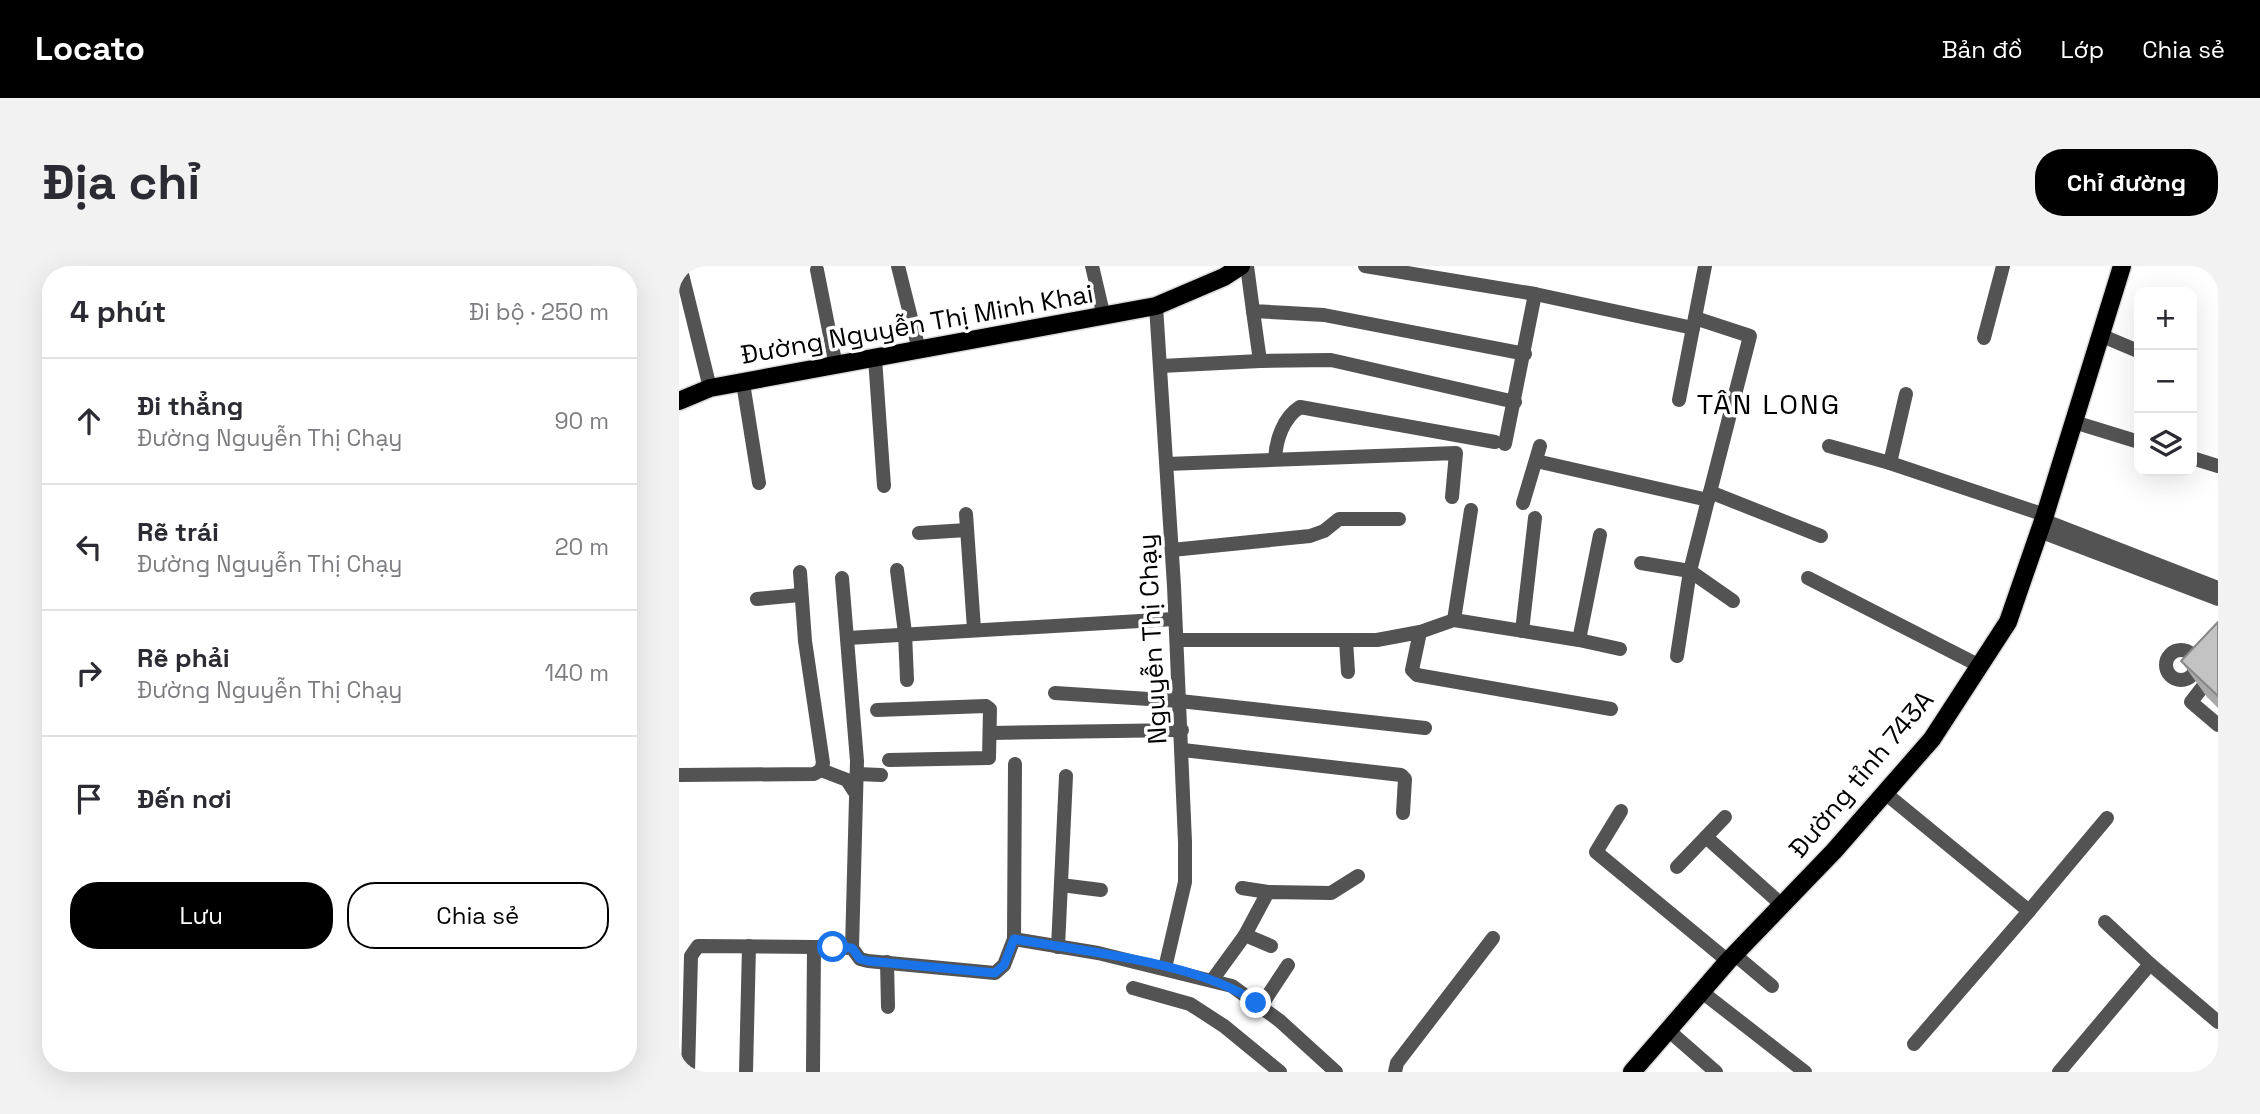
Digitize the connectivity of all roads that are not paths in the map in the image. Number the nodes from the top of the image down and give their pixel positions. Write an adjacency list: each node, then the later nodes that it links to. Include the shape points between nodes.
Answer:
1 (680, 266): 27 (street)
2 (898, 266): 19 (street)
3 (1092, 266): 15 (street)
4 (1241, 266): 13 (main road, Đường Nguyễn Thị Minh Khai)
5 (1247, 266): 14 (street)
6 (1365, 266): 11 (street)
7 (1705, 266): 16 (street)
8 (2003, 266): 18 (street)
9 (2122, 266): 17 (main road, Đường tỉnh 743A)
10 (817, 270): 24 (street)
11 (1397, 270): 12 (street)
12 (1535, 294): 16 (street); 21 (street)
13 (1156, 306): 15 (main road, Đường Nguyễn Thị Minh Khai); 25 (street, Nguyễn Thị Chạy)
14 (1253, 311): 21 (street, via 1324,315); 23 (street)
15 (1104, 317): 19 (main road, Đường Nguyễn Thị Minh Khai)
16 (1694, 323): 29 (street); 44 (street, via 1750,335)
17 (2100, 335): 20 (street); 32 (main road, Đường tỉnh 743A)
18 (1983, 338)
19 (919, 350): 22 (main road, Đường Nguyễn Thị Minh Khai)
20 (2136, 350)
21 (1525, 354): 31 (street)
22 (875, 358): 24 (main road, Đường Nguyễn Thị Minh Khai); 43 (street)
23 (1260, 361): 25 (street); 31 (street, via 1331,360)
24 (836, 366): 26 (main road, Đường Nguyễn Thị Minh Khai)
25 (1161, 366): 40 (street, Nguyễn Thị Chạy)
26 (743, 383): 27 (main road, Đường Nguyễn Thị Minh Khai); 42 (street)
27 (710, 388): 30 (main road, Đường Nguyễn Thị Minh Khai)
28 (1906, 394): 39 (street)
29 (1679, 400)
30 (679, 401)
31 (1515, 402): 33 (street, via 1500,443)
32 (2074, 422): 34 (street); 51 (main road, Đường tỉnh 743A)
33 (1459, 438): 36 (street); 37 (street, via 1300,407 1277,440)
34 (2134, 440)
35 (1829, 446): 39 (street)
36 (1456, 453): 37 (street); 45 (street)
37 (1275, 459): 40 (street)
38 (2197, 460): 41 (street)
39 (1890, 463): 51 (street)
40 (1167, 464): 56 (street, Nguyễn Thị Chạy)
41 (2218, 466)
42 (759, 483)
43 (884, 486)
44 (1709, 496): 46 (street, via 1538,454); 55 (street); 59 (street)
45 (1452, 497)
46 (1523, 503)
47 (1471, 510): 69 (street)
48 (966, 514): 52 (street)
49 (1535, 518): 71 (street)
50 (1399, 519): 56 (street, via 1339,519 1310,536)
51 (2042, 522): 63 (street); 66 (street); 80 (main road, Đường tỉnh 743A, via 2008,622)
52 (967, 530): 53 (street); 70 (street)
53 (919, 533)
54 (1600, 535): 77 (street)
55 (1821, 536)
56 (1172, 550): 68 (street, Nguyễn Thị Chạy)
57 (1641, 562): 59 (street)
58 (897, 570): 73 (street)
59 (1690, 571): 67 (street); 79 (street)
60 (800, 572): 64 (street)
61 (842, 578): 74 (street)
62 (1808, 578): 80 (street)
63 (2218, 588)
64 (800, 595): 65 (street); 97 (street)
65 (757, 599)
66 (2218, 599)
67 (1733, 601)
68 (1174, 619): 70 (street); 75 (street, Nguyễn Thị Chạy)
69 (1454, 620): 71 (street); 72 (street)
70 (974, 629): 73 (street)
71 (1522, 631): 77 (street)
72 (1420, 632): 76 (street); 88 (street, via 1412,670 1417,675)
73 (905, 633): 74 (street); 83 (street)
74 (848, 638): 98 (street)
75 (1177, 640): 76 (street); 86 (street, Nguyễn Thị Chạy)
76 (1346, 640): 82 (street)
77 (1579, 640): 78 (street)
78 (1620, 649)
79 (1677, 656)
80 (1980, 666): 103 (main road, Đường tỉnh 743A, via 1932,739)
81 (2218, 667): 87 (street)
82 (1349, 672)
83 (907, 680)
84 (2182, 680): 84 (street, via 2194,672 2198,652 2178,651 2167,660 2169,674); 87 (street)
85 (1055, 693): 86 (street)
86 (1180, 701): 91 (street); 92 (street, Nguyễn Thị Chạy)
87 (2191, 702): 90 (street)
88 (1611, 709)
89 (877, 710): 93 (street, via 986,706 991,709)
90 (2218, 725)
91 (1425, 728)
92 (1182, 730): 93 (street); 94 (street, Nguyễn Thị Chạy)
93 (991, 733): 95 (street, via 991,756 986,760)
94 (1183, 750): 105 (street, via 1401,775 1405,779); 130 (street, Nguyễn Thị Chạy, via 1185,882)
95 (889, 760)
96 (1015, 764): 120 (street)
97 (821, 770): 99 (street, via 814,774); 102 (street, via 847,780)
98 (857, 774): 100 (street); 102 (street)
99 (679, 775)
100 (881, 775)
101 (1066, 776): 111 (street)
102 (855, 791): 125 (street)
103 (1885, 793): 115 (main road, Đường tỉnh 743A); 116 (street)
104 (1621, 811): 126 (street, via 1597,852)
105 (1403, 813)
106 (1725, 817): 108 (street)
107 (2107, 818): 116 (street)
108 (1706, 837): 109 (street); 115 (street)
109 (1677, 867)
110 (1359, 877): 114 (street, via 1331,893)
111 (1061, 885): 113 (street); 124 (street)
112 (1242, 888): 114 (street)
113 (1101, 890)
114 (1268, 892): 118 (street)
115 (1782, 905): 126 (main road, Đường tỉnh 743A)
116 (2029, 911): 139 (street)
117 (2105, 922): 128 (street)
118 (1245, 935): 122 (street); 131 (street)
119 (1493, 938): 145 (street, via 1397,1063)
120 (1014, 939): 124 (street); 127 (street, via 1004,965 995,973)
121 (749, 946): 123 (street); 140 (street, via 704,944 693,951); 141 (street)
122 (1271, 946)
123 (814, 947): 125 (street); 142 (street)
124 (1058, 947): 130 (street)
125 (852, 948): 127 (street, via 860,959)
126 (1731, 957): 132 (street); 134 (main road, Đường tỉnh 743A)
127 (887, 962): 136 (street)
128 (2150, 964): 137 (street); 149 (street)
129 (1288, 965): 135 (street)
130 (1165, 968): 131 (street)
131 (1213, 979): 135 (street)
132 (1772, 986)
133 (1133, 988): 143 (street, via 1190,1004)
134 (1702, 992): 138 (main road, Đường tỉnh 743A); 148 (street)
135 (1261, 1006): 144 (street)
136 (888, 1007)
137 (2218, 1022)
138 (1668, 1030): 146 (main road, Đường tỉnh 743A); 147 (street)
139 (1914, 1044)
140 (688, 1072)
141 (746, 1072)
142 (813, 1072)
143 (1280, 1072)
144 (1336, 1072)
145 (1395, 1072)
146 (1632, 1072)
147 (1716, 1072)
148 (1805, 1072)
149 (2059, 1072)

